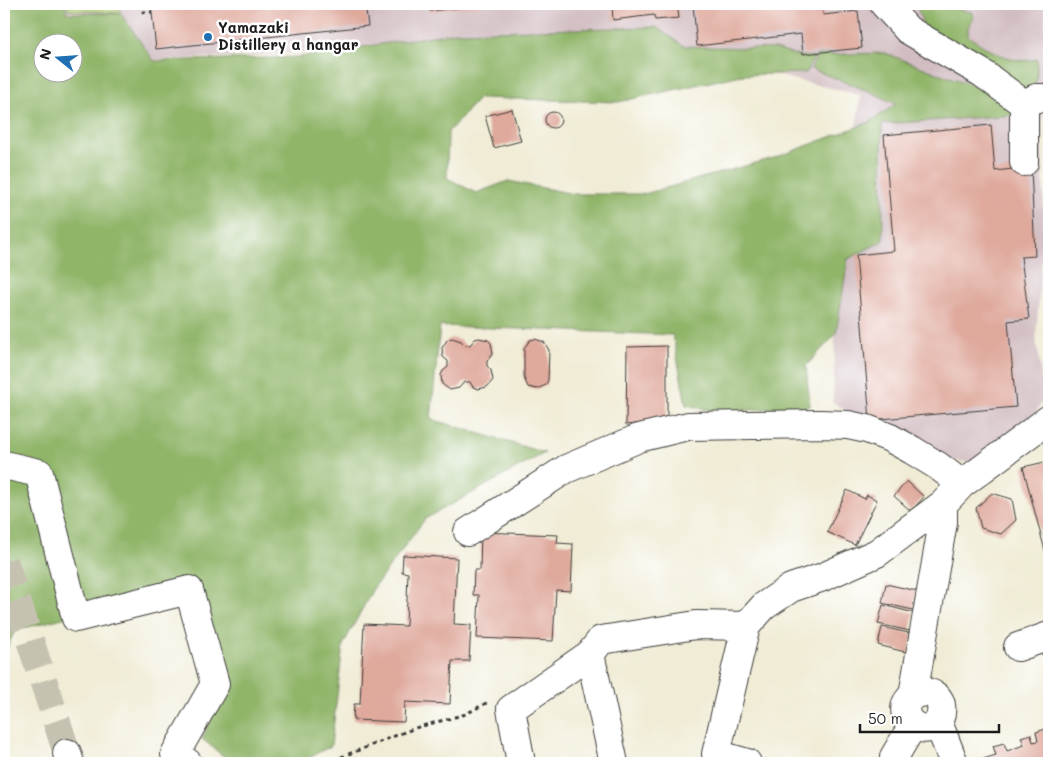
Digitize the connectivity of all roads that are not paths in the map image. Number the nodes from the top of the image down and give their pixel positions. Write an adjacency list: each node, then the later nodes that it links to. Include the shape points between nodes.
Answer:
1 (884, 4): 2 (street, via 908,30)
2 (1037, 101): 3 (street)
3 (1024, 162)
4 (1049, 419): 6 (street)
5 (4, 465): 16 (street, via 39,473 76,618 189,590 215,684 175,754)
6 (962, 484): 7 (street); 8 (street, via 890,438 854,427 820,424 688,426 639,438 566,469)
7 (943, 504): 9 (street, via 877,553 791,588 764,606); 13 (street, via 944,522 913,695 923,691 933,694 940,702 942,712)
8 (468, 532)
9 (746, 626): 12 (street, via 696,625 601,640); 15 (street)
10 (1049, 636): 11 (street)
11 (1018, 647)
12 (590, 654): 17 (street, via 511,709); 18 (street)
13 (926, 724): 14 (street); 20 (street)
14 (894, 757)
15 (712, 759): 19 (street)
16 (188, 763)
17 (521, 763)
18 (614, 763)
19 (747, 763)
20 (954, 763)

